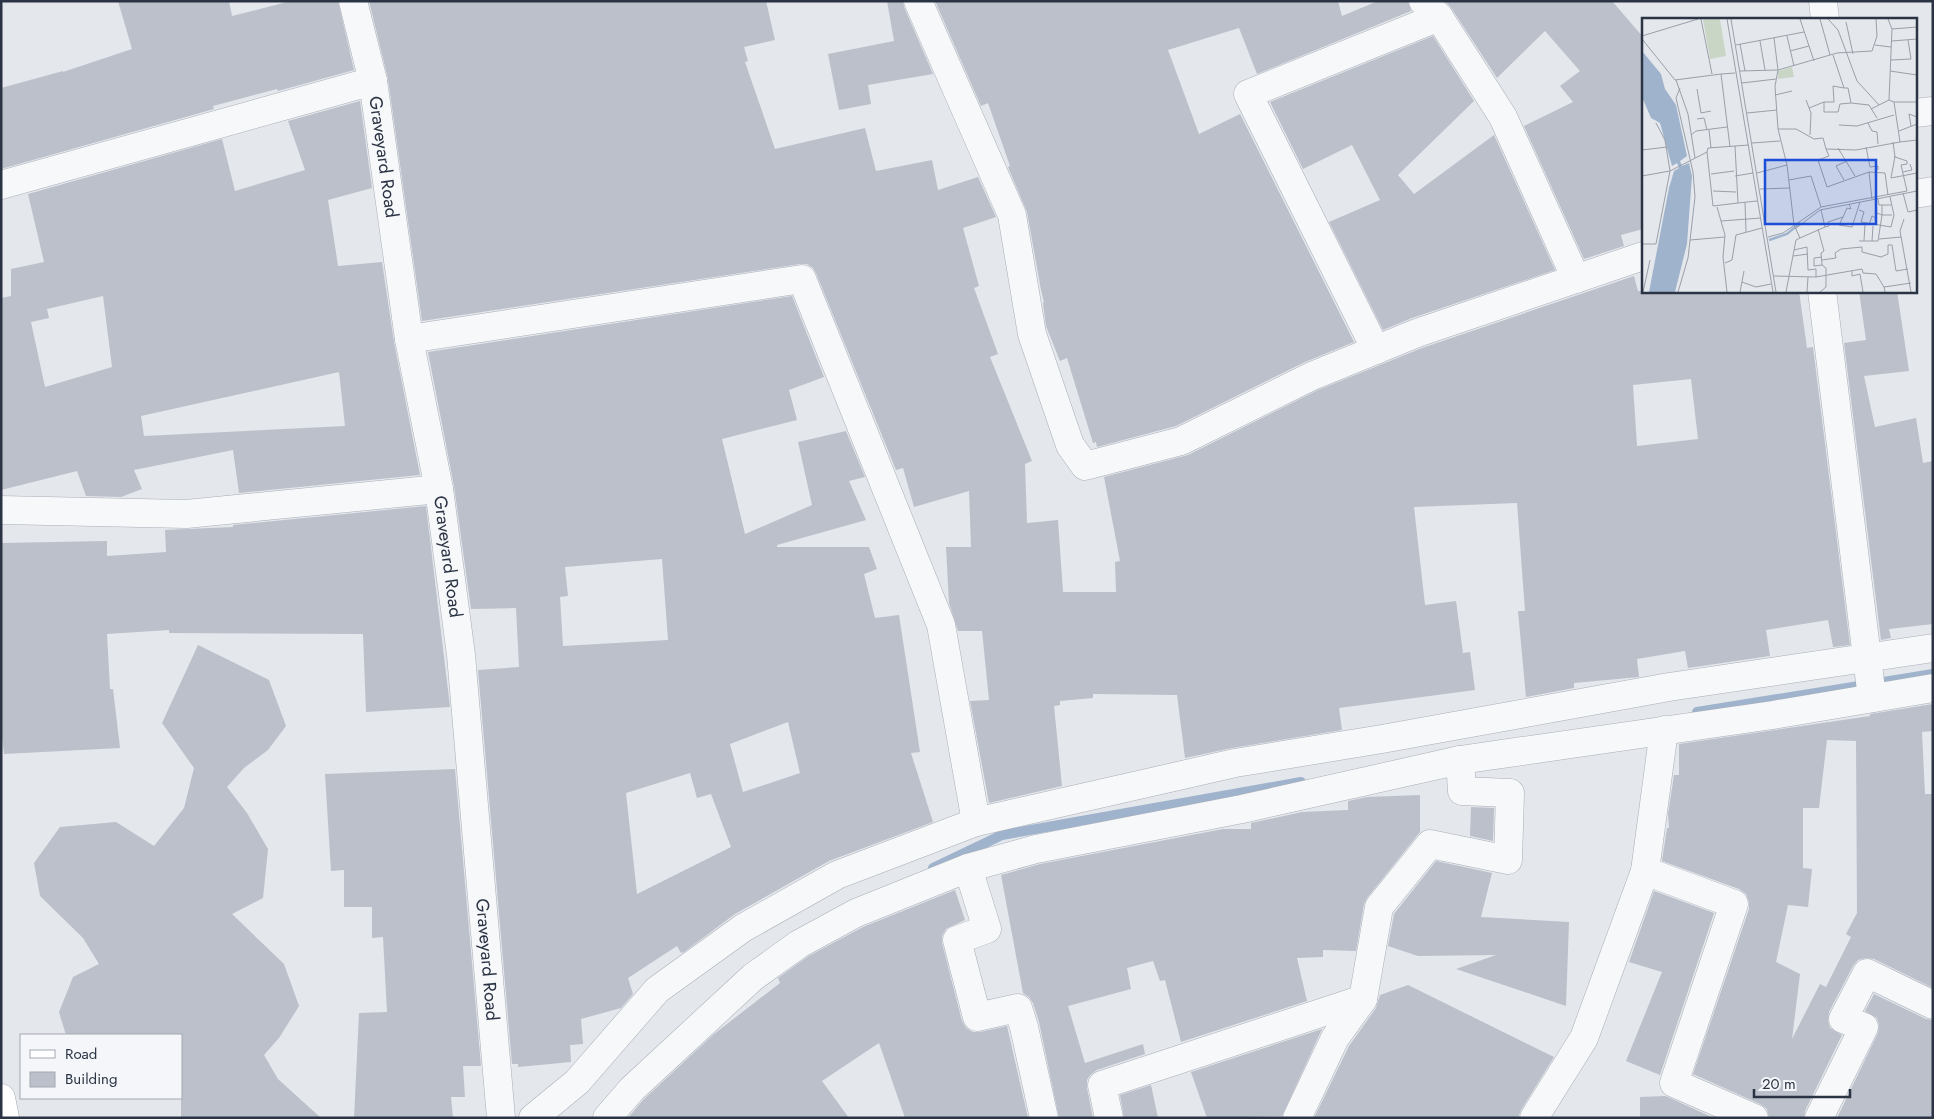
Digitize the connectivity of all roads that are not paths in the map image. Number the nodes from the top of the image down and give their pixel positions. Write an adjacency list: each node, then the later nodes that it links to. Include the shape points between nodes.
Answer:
1 (352, 1): 6 (street, Graveyard Road)
2 (918, 1): 16 (street, via 1012,216 1032,334 1070,445 1085,466 1181,441 1312,376)
3 (1823, 1): 5 (street)
4 (1431, 9): 13 (street, via 1503,117); 16 (street, via 1248,94)
5 (1825, 18)
6 (374, 81): 9 (street); 15 (street, Graveyard Road)
7 (1933, 110): 8 (street)
8 (1916, 113)
9 (1, 185)
10 (1933, 192): 11 (street)
11 (1916, 194)
12 (1642, 256): 13 (street)
13 (1576, 279): 16 (street)
14 (1822, 292): 20 (street)
15 (409, 339): 17 (street, Graveyard Road); 25 (street, via 802,279 941,625)
16 (1376, 350)
17 (439, 489): 18 (street, via 186,514); 35 (street, Graveyard Road, via 462,655)
18 (1, 510)
19 (1933, 648): 20 (street)
20 (1868, 657): 22 (street); 25 (street, via 1669,687 1235,764)
21 (1933, 688): 22 (street)
22 (1872, 698): 23 (street)
23 (1664, 730): 24 (street); 27 (street)
24 (1460, 760): 26 (street, via 1242,809 1036,849); 30 (street, via 1462,791 1510,793 1508,860 1430,844 1379,907)
25 (976, 822): 28 (street)
26 (968, 868): 29 (street); 38 (street, via 987,929 957,940 978,1017 1018,1008)
27 (1645, 871): 33 (street, via 1734,904 1674,1083); 41 (street, via 1584,1038)
28 (837, 874): 29 (street); 36 (street, via 742,928 656,990 577,1082)
29 (856, 913): 37 (street, via 799,944 753,977 632,1089)
30 (1363, 999): 39 (street, via 1102,1085); 40 (street, via 1335,1038)
31 (1933, 1005): 42 (street, via 1867,973 1843,1019 1864,1027)
32 (1, 1098): 34 (main road)
33 (1749, 1117)
34 (5, 1118)
35 (502, 1118)
36 (533, 1118)
37 (607, 1118)
38 (1044, 1118)
39 (1109, 1118)
40 (1297, 1118)
41 (1534, 1118)
42 (1819, 1118)

